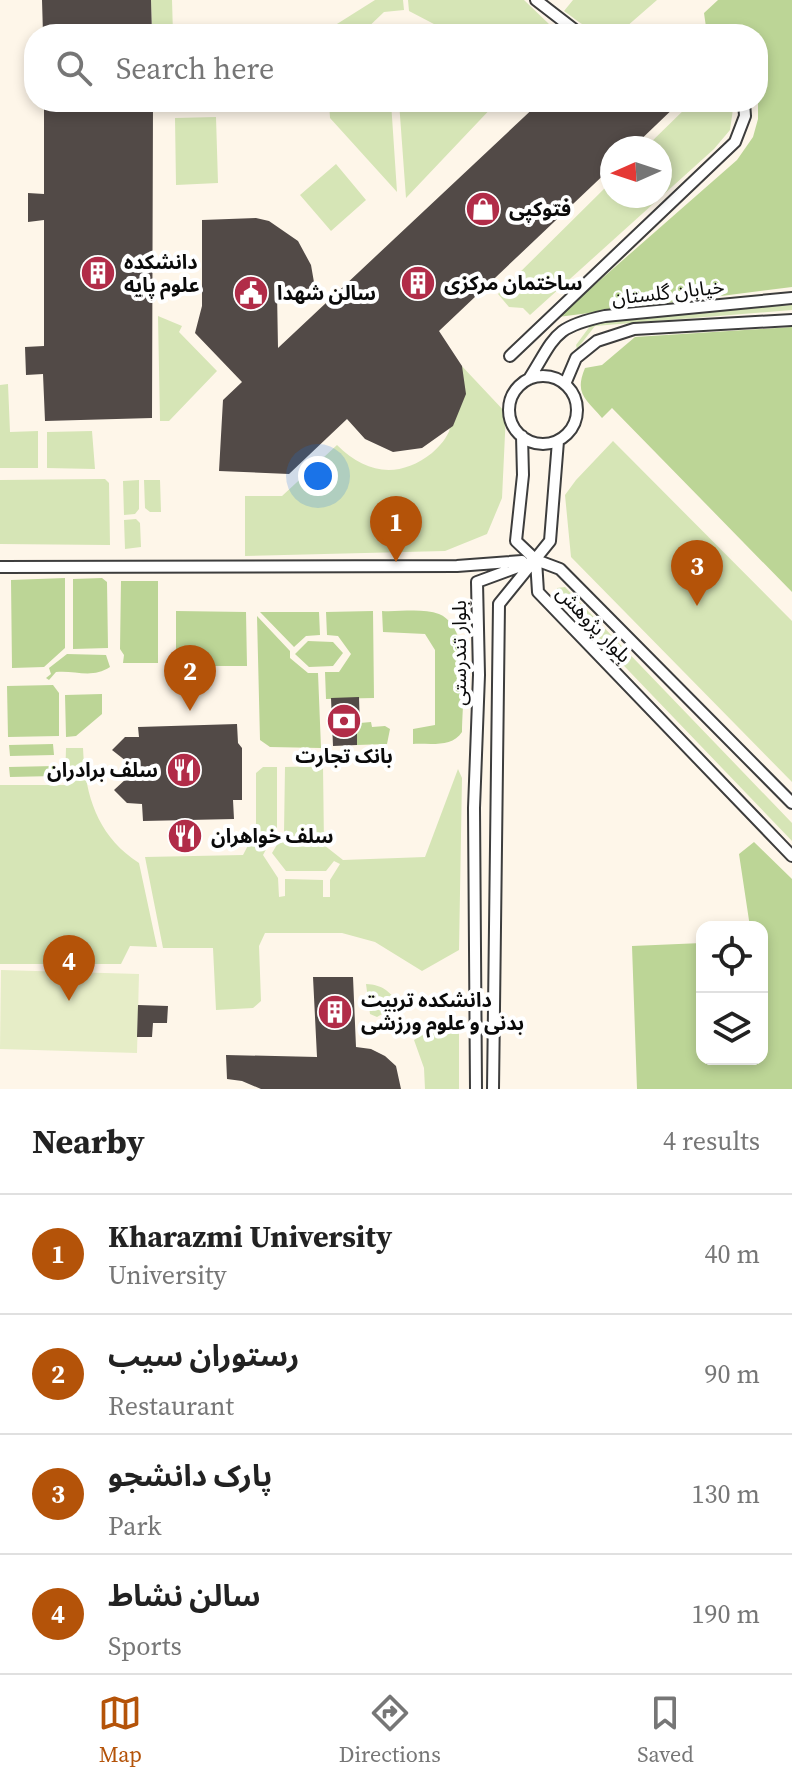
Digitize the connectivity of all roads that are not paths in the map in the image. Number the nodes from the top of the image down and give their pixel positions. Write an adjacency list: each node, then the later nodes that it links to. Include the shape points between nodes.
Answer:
1 (536, 0): 2 (lane)
2 (567, 24)
3 (745, 112): 6 (lane, via 735,142)
4 (792, 298): 7 (lane, خیابان گلستان, via 576,322 556,334)
5 (792, 320): 8 (lane, خیابان گلستان, via 634,329 597,341 576,358)
6 (510, 356)
7 (529, 379): 8 (lane, via 548,376); 9 (lane, via 511,401 511,420)
8 (565, 384): 10 (lane, via 576,400 576,419)
9 (522, 436): 10 (lane, via 539,444); 11 (lane, via 516,541)
10 (558, 441): 11 (lane, via 550,541)
11 (536, 560): 12 (lane, via 457,566); 13 (lane, بلوار پژوهش, via 560,569); 14 (lane, بلوار پژوهش, via 538,592); 15 (lane, بلوار تندرستی, via 477,582); 16 (lane, بلوار تندرستی, via 499,604)
12 (0, 567)
13 (792, 803)
14 (792, 856)
15 (476, 1089)
16 (493, 1089)

